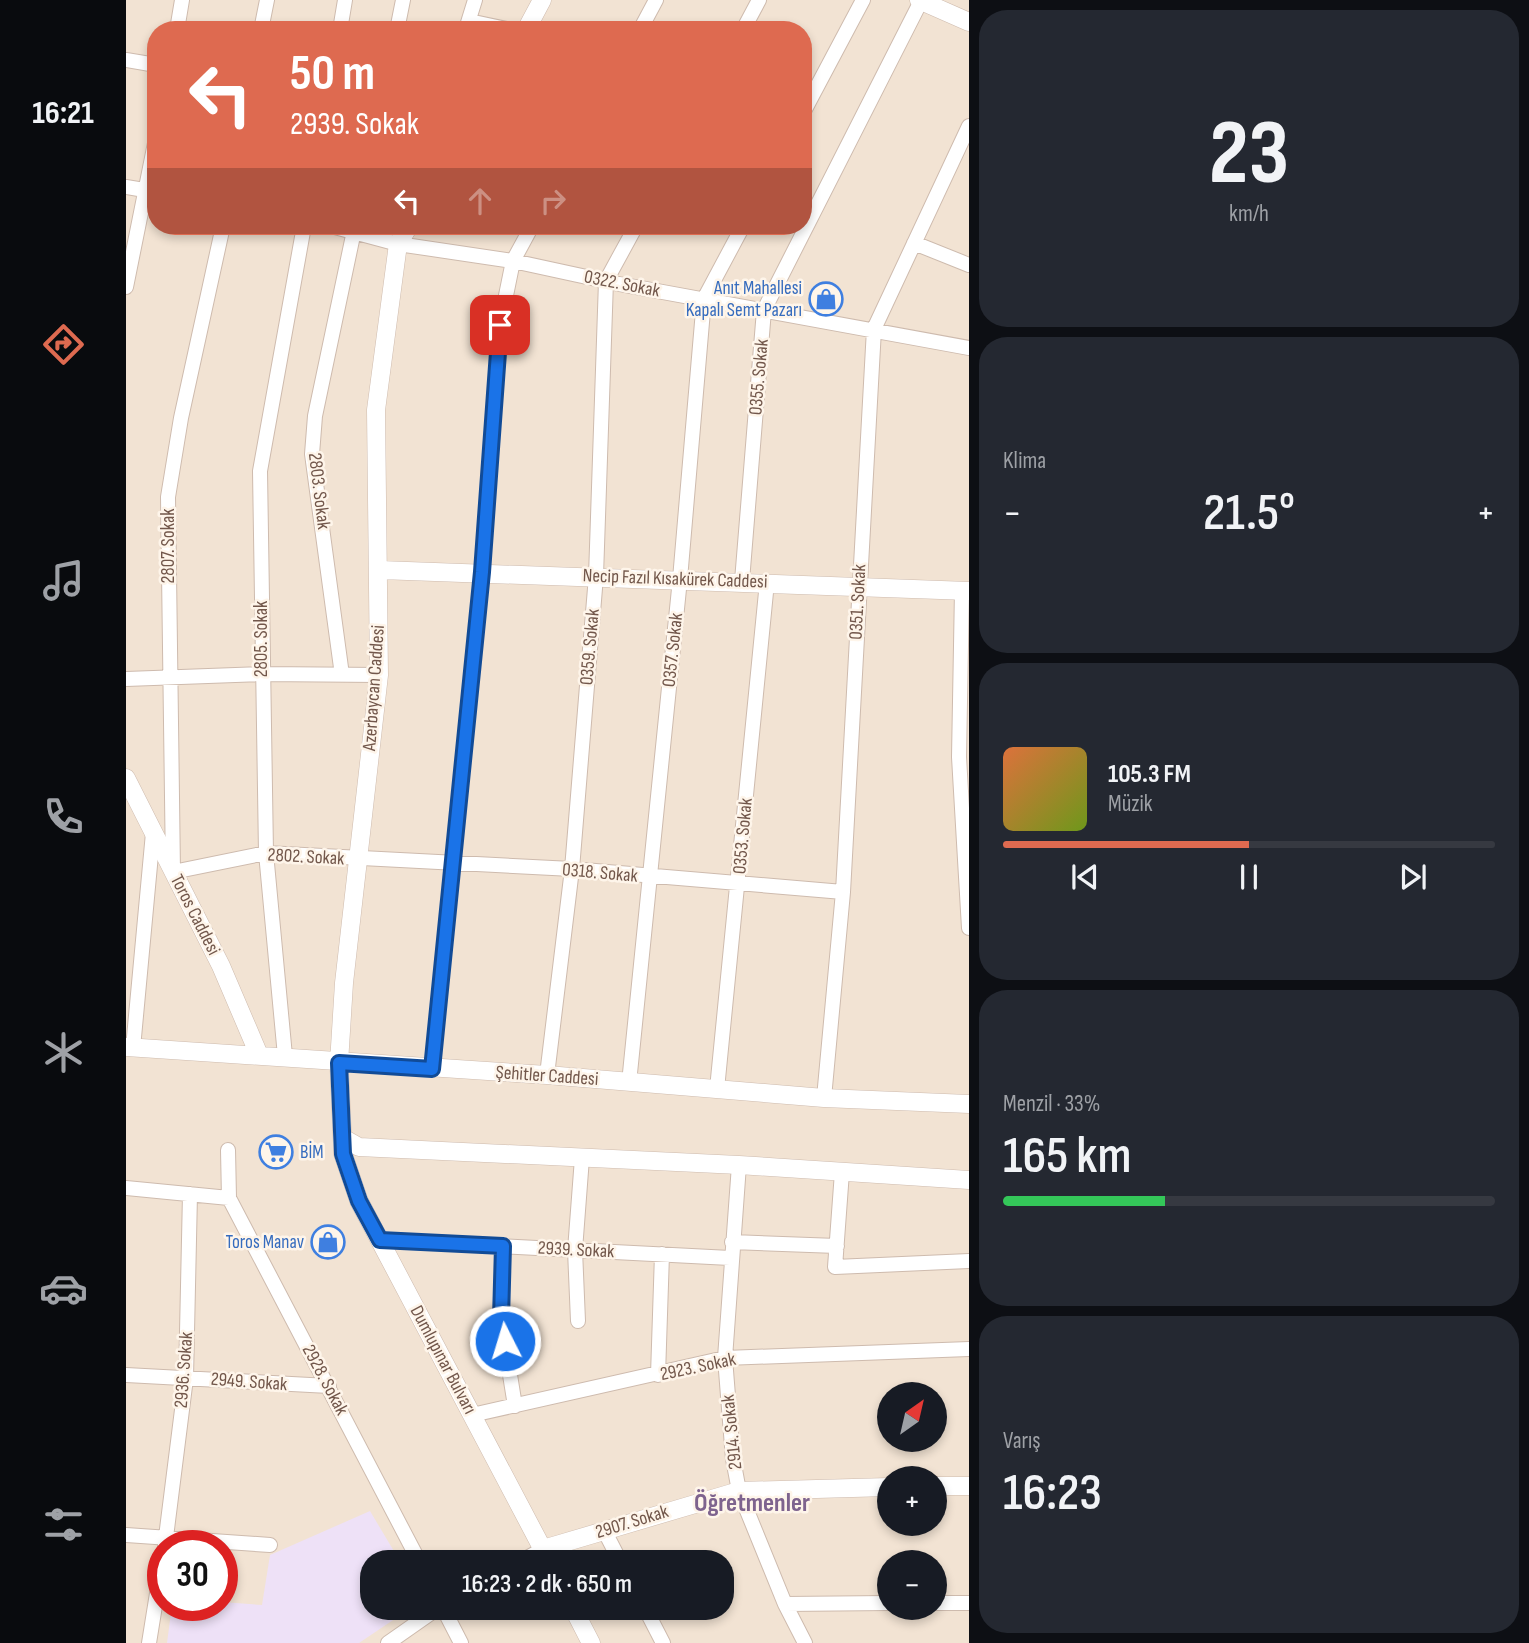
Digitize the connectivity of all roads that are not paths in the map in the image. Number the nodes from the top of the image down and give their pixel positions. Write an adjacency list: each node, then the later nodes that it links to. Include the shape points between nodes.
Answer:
1 (182, 0): 11 (street)
2 (267, 0): 12 (street)
3 (345, 0): 13 (street)
4 (402, 0): 14 (street)
5 (475, 0): 15 (street)
6 (542, 0): 16 (street)
7 (656, 0): 17 (street)
8 (759, 0): 18 (street)
9 (863, 0): 22 (street)
10 (920, 1): 19 (street); 27 (street, 0355. Sokak)
11 (178, 21)
12 (263, 21)
13 (342, 21)
14 (398, 21)
15 (469, 21)
16 (531, 21)
17 (645, 21)
18 (748, 21)
19 (969, 22)
20 (126, 60): 21 (street)
21 (147, 64)
22 (812, 96)
23 (969, 126): 37 (street, 0351. Sokak)
24 (126, 187): 25 (street)
25 (147, 191)
26 (147, 207): 42 (street)
27 (812, 215)
28 (221, 235): 58 (street, 2807. Sokak, via 167,497)
29 (302, 235): 55 (street, 2805. Sokak, via 260,471)
30 (354, 235): 56 (street, 2803. Sokak, via 315,416 312,454)
31 (374, 235): 38 (street, 0322. Sokak)
32 (404, 235): 38 (street, Azerbaycan Caddesi)
33 (527, 235): 39 (street)
34 (631, 235): 41 (street, 0359. Sokak)
35 (738, 235): 43 (street, 0357. Sokak)
36 (802, 235): 44 (street, 0355. Sokak)
37 (914, 243): 40 (street); 45 (street, 0351. Sokak)
38 (398, 244): 39 (street, 0322. Sokak); 47 (street, Azerbaycan Caddesi, via 376,410)
39 (513, 261): 41 (street, 0322. Sokak); 48 (street, via 500,325)
40 (969, 265)
41 (606, 281): 43 (street, 0322. Sokak); 49 (street, 0359. Sokak)
42 (126, 287)
43 (705, 299): 44 (street, 0322. Sokak); 50 (street, 0357. Sokak)
44 (764, 310): 45 (street, 0322. Sokak); 51 (street, 0355. Sokak)
45 (874, 329): 46 (street, 0322. Sokak); 53 (street, 0351. Sokak)
46 (969, 348)
47 (380, 570): 48 (street, Necip Fazıl Kısakürek Caddesi); 57 (street, Azerbaycan Caddesi)
48 (482, 572): 49 (street, Necip Fazıl Kısakürek Caddesi); 65 (street)
49 (596, 576): 50 (street, Necip Fazıl Kısakürek Caddesi); 66 (street, 0359. Sokak)
50 (680, 579): 51 (street, Necip Fazıl Kısakürek Caddesi); 68 (street, 0357. Sokak)
51 (742, 581): 52 (street, Necip Fazıl Kısakürek Caddesi)
52 (767, 582): 53 (street, Necip Fazıl Kısakürek Caddesi); 69 (street, 0353. Sokak)
53 (859, 586): 54 (street, Necip Fazıl Kısakürek Caddesi); 70 (street, 0351. Sokak)
54 (965, 590): 60 (street)
55 (262, 674): 56 (street); 58 (street); 63 (street, 2805. Sokak)
56 (342, 675): 57 (street)
57 (379, 675): 64 (street, Azerbaycan Caddesi)
58 (168, 678): 59 (street); 67 (street, 2807. Sokak)
59 (126, 679)
60 (964, 757): 71 (street)
61 (126, 778): 62 (street, Toros Caddesi)
62 (153, 834): 67 (street, Toros Caddesi); 73 (street)
63 (265, 853): 64 (street, 2802. Sokak); 67 (street, 2802. Sokak); 75 (street, 2805. Sokak)
64 (357, 860): 65 (street, 0318. Sokak); 76 (street, Azerbaycan Caddesi)
65 (455, 864): 66 (street, 0318. Sokak); 77 (street)
66 (572, 869): 68 (street, 0318. Sokak); 78 (street, 0359. Sokak)
67 (173, 872): 74 (street, Toros Caddesi)
68 (650, 877): 69 (street, 0318. Sokak); 79 (street, 0357. Sokak)
69 (738, 884): 70 (street, 0318. Sokak); 80 (street, 0353. Sokak)
70 (843, 892): 81 (street, 0351. Sokak)
71 (968, 911): 72 (street)
72 (969, 928)
73 (129, 1047): 74 (street, Şehitler Caddesi)
74 (259, 1055): 75 (street, Şehitler Caddesi)
75 (285, 1056): 76 (street, Şehitler Caddesi)
76 (339, 1063): 77 (street, Şehitler Caddesi); 83 (street, Azerbaycan Caddesi)
77 (432, 1069): 78 (street, Şehitler Caddesi)
78 (547, 1074): 79 (street, Şehitler Caddesi)
79 (629, 1083): 80 (street, Şehitler Caddesi)
80 (717, 1089): 81 (street, Şehitler Caddesi)
81 (824, 1098): 82 (street, Şehitler Caddesi)
82 (969, 1104)
83 (343, 1146): 85 (street); 92 (street, Dumlupınar Bulvarı, via 359,1201)
84 (228, 1150): 91 (street, 2928. Sokak)
85 (582, 1158): 86 (street); 96 (street)
86 (739, 1165): 87 (street); 93 (street, 2914. Sokak)
87 (842, 1172): 88 (street); 95 (street)
88 (969, 1180)
89 (126, 1188): 90 (street)
90 (190, 1194): 91 (street); 105 (street, 2936. Sokak)
91 (229, 1198): 106 (street, 2928. Sokak)
92 (380, 1240): 94 (street, 2939. Sokak); 108 (street, Dumlupınar Bulvarı)
93 (732, 1241): 95 (street); 98 (street, 2914. Sokak)
94 (503, 1246): 96 (street, 2939. Sokak); 107 (street, via 501,1319)
95 (837, 1247): 99 (street, via 835,1267)
96 (575, 1250): 97 (street, 2939. Sokak); 100 (street)
97 (662, 1254): 98 (street, 2939. Sokak); 104 (street)
98 (730, 1258): 102 (street, 2914. Sokak)
99 (969, 1261)
100 (578, 1321)
101 (969, 1349): 102 (street, 2923. Sokak)
102 (725, 1358): 104 (street, 2923. Sokak); 112 (street, 2914. Sokak)
103 (126, 1375): 105 (street, 2949. Sokak)
104 (658, 1375): 107 (street, 2923. Sokak)
105 (186, 1378): 106 (street, 2949. Sokak); 113 (street, 2936. Sokak)
106 (329, 1386): 119 (street, 2928. Sokak)
107 (516, 1406): 108 (street, 2923. Sokak)
108 (472, 1415): 120 (street, Dumlupınar Bulvarı)
109 (947, 1486): 110 (street)
110 (969, 1486)
111 (877, 1487): 112 (street, 2907. Sokak)
112 (738, 1491): 114 (street, 2907. Sokak); 126 (street, 2914. Sokak)
113 (167, 1530)
114 (604, 1530): 121 (street, 2907. Sokak); 122 (street)
115 (126, 1535): 116 (street)
116 (147, 1539)
117 (238, 1544): 118 (street)
118 (270, 1545)
119 (413, 1550)
120 (543, 1550)
121 (559, 1550)
122 (614, 1550)
123 (877, 1603): 126 (street)
124 (947, 1603): 125 (street)
125 (969, 1603)
126 (785, 1604): 137 (street, 2914. Sokak)
127 (423, 1620): 133 (street)
128 (448, 1620): 134 (street)
129 (579, 1620): 135 (street)
130 (651, 1620): 136 (street)
131 (153, 1621): 132 (street)
132 (149, 1643)
133 (388, 1643)
134 (461, 1643)
135 (591, 1643)
136 (663, 1643)
137 (805, 1643)

